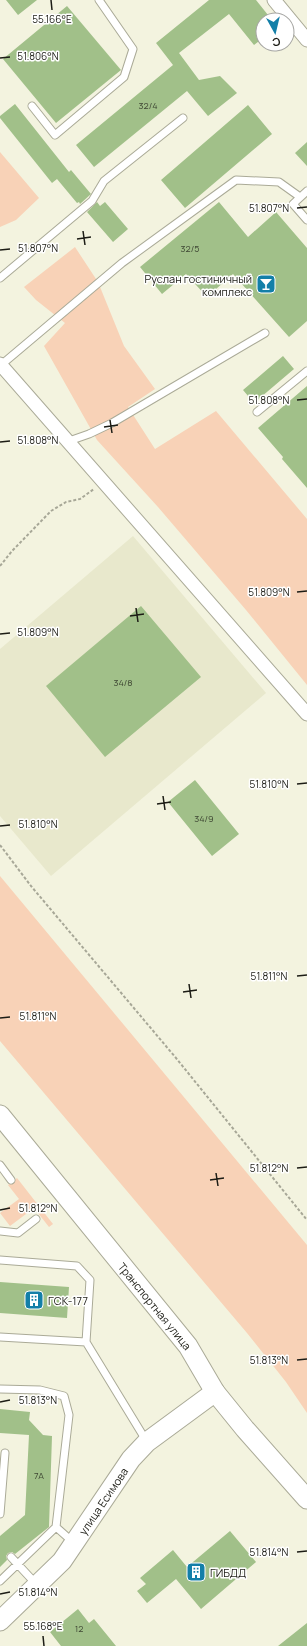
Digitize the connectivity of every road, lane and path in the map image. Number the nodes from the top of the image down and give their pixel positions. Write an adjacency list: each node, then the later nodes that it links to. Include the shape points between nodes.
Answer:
1 (99, 0): 4 (lane, via 133,49 124,77 55,135)
2 (274, 0): 3 (street)
3 (307, 40)
4 (32, 106)
5 (183, 118): 9 (lane, via 104,181 92,201)
6 (307, 191): 7 (lane)
7 (300, 197): 8 (lane, via 293,204); 11 (lane, via 280,182 236,180 122,263)
8 (307, 220)
9 (0, 278)
10 (265, 333): 14 (lane, via 112,423)
11 (0, 364): 14 (street)
12 (307, 371): 13 (lane)
13 (257, 412)
14 (69, 441): 15 (street)
15 (99, 476): 16 (path, via 94,489 80,499 66,502 51,511); 17 (street)
16 (0, 566)
17 (307, 714)
18 (0, 845): 23 (path)
19 (0, 1116): 29 (street, Транспортная улица, via 188,1346)
20 (0, 1166): 21 (lane)
21 (11, 1180)
22 (36, 1219): 24 (lane, via 18,1233)
23 (307, 1220)
24 (0, 1231)
25 (0, 1260): 27 (lane, via 77,1266 90,1280)
26 (0, 1337): 27 (lane)
27 (86, 1342): 30 (lane)
28 (0, 1388): 34 (lane, via 40,1390 64,1396 68,1416)
29 (216, 1392): 30 (street, улица Есимова); 32 (street, Транспортная улица, via 244,1429)
30 (147, 1442): 35 (street, улица Есимова, via 117,1478)
31 (5, 1453): 33 (lane)
32 (307, 1499)
33 (0, 1514)
34 (56, 1527): 35 (lane); 37 (lane)
35 (75, 1543): 39 (street, улица Есимова, via 62,1561)
36 (11, 1557): 37 (lane)
37 (18, 1565): 38 (lane); 39 (lane)
38 (0, 1581)
39 (37, 1585): 40 (street, улица Есимова)
40 (0, 1621)

